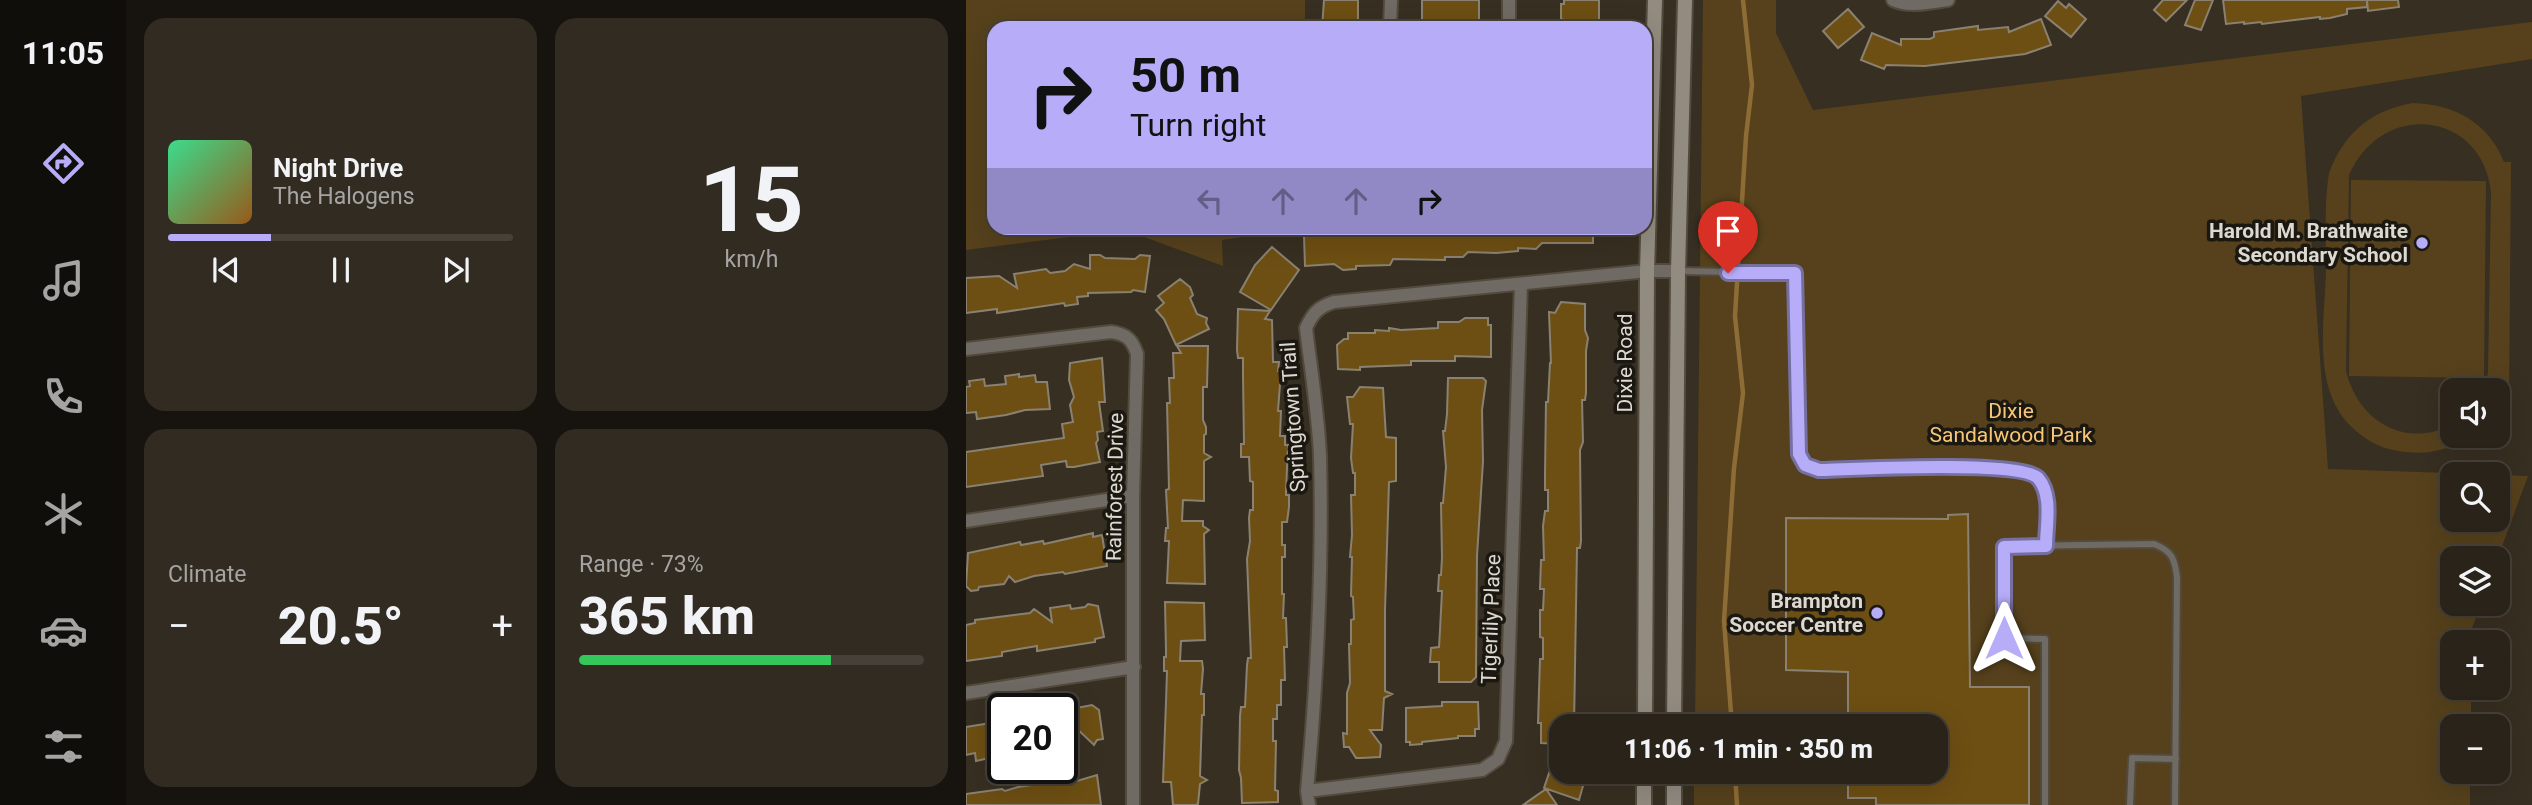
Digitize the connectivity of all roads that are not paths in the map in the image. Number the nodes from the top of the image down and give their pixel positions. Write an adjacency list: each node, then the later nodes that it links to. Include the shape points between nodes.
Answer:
1 (1391, 0): 7 (street)
2 (1509, 0): 8 (street)
3 (1655, 0): 9 (main road, Dixie Road)
4 (1685, 0): 12 (main road)
5 (1893, 0): 6 (street, via 1912,4)
6 (1948, 0)
7 (1390, 21)
8 (1508, 21)
9 (1652, 102)
10 (1648, 235): 11 (main road, Dixie Road)
11 (1647, 271): 12 (street, Springtown Trail); 13 (street, Springtown Trail); 20 (main road, Dixie Road)
12 (1678, 271): 17 (lane, via 1795,273 1799,454 1805,465 1819,470 2003,469 2033,474 2047,494); 21 (main road)
13 (1521, 284): 25 (street, Tigerlily Place, via 1506,741 1498,759 1482,769); 25 (street, Springtown Trail, via 1334,302 1320,306 1306,328 1320,453 1318,632)
14 (966, 349): 15 (street, Rainforest Drive, via 1124,334 1137,354)
15 (1133, 496): 16 (street); 18 (street, Rainforest Drive)
16 (966, 521)
17 (2046, 546): 22 (lane, via 2154,544 2168,550 2175,560); 29 (lane, via 2004,547 2004,638 2045,639)
18 (1134, 667): 19 (street); 26 (street, Rainforest Drive)
19 (966, 693)
20 (1645, 714)
21 (1674, 714)
22 (2176, 760): 30 (lane, via 2132,758); 31 (lane)
23 (1644, 784): 27 (main road)
24 (1674, 784): 28 (main road)
25 (1308, 798)
26 (1133, 805)
27 (1644, 805)
28 (1674, 805)
29 (2045, 805)
30 (2130, 805)
31 (2175, 805)

